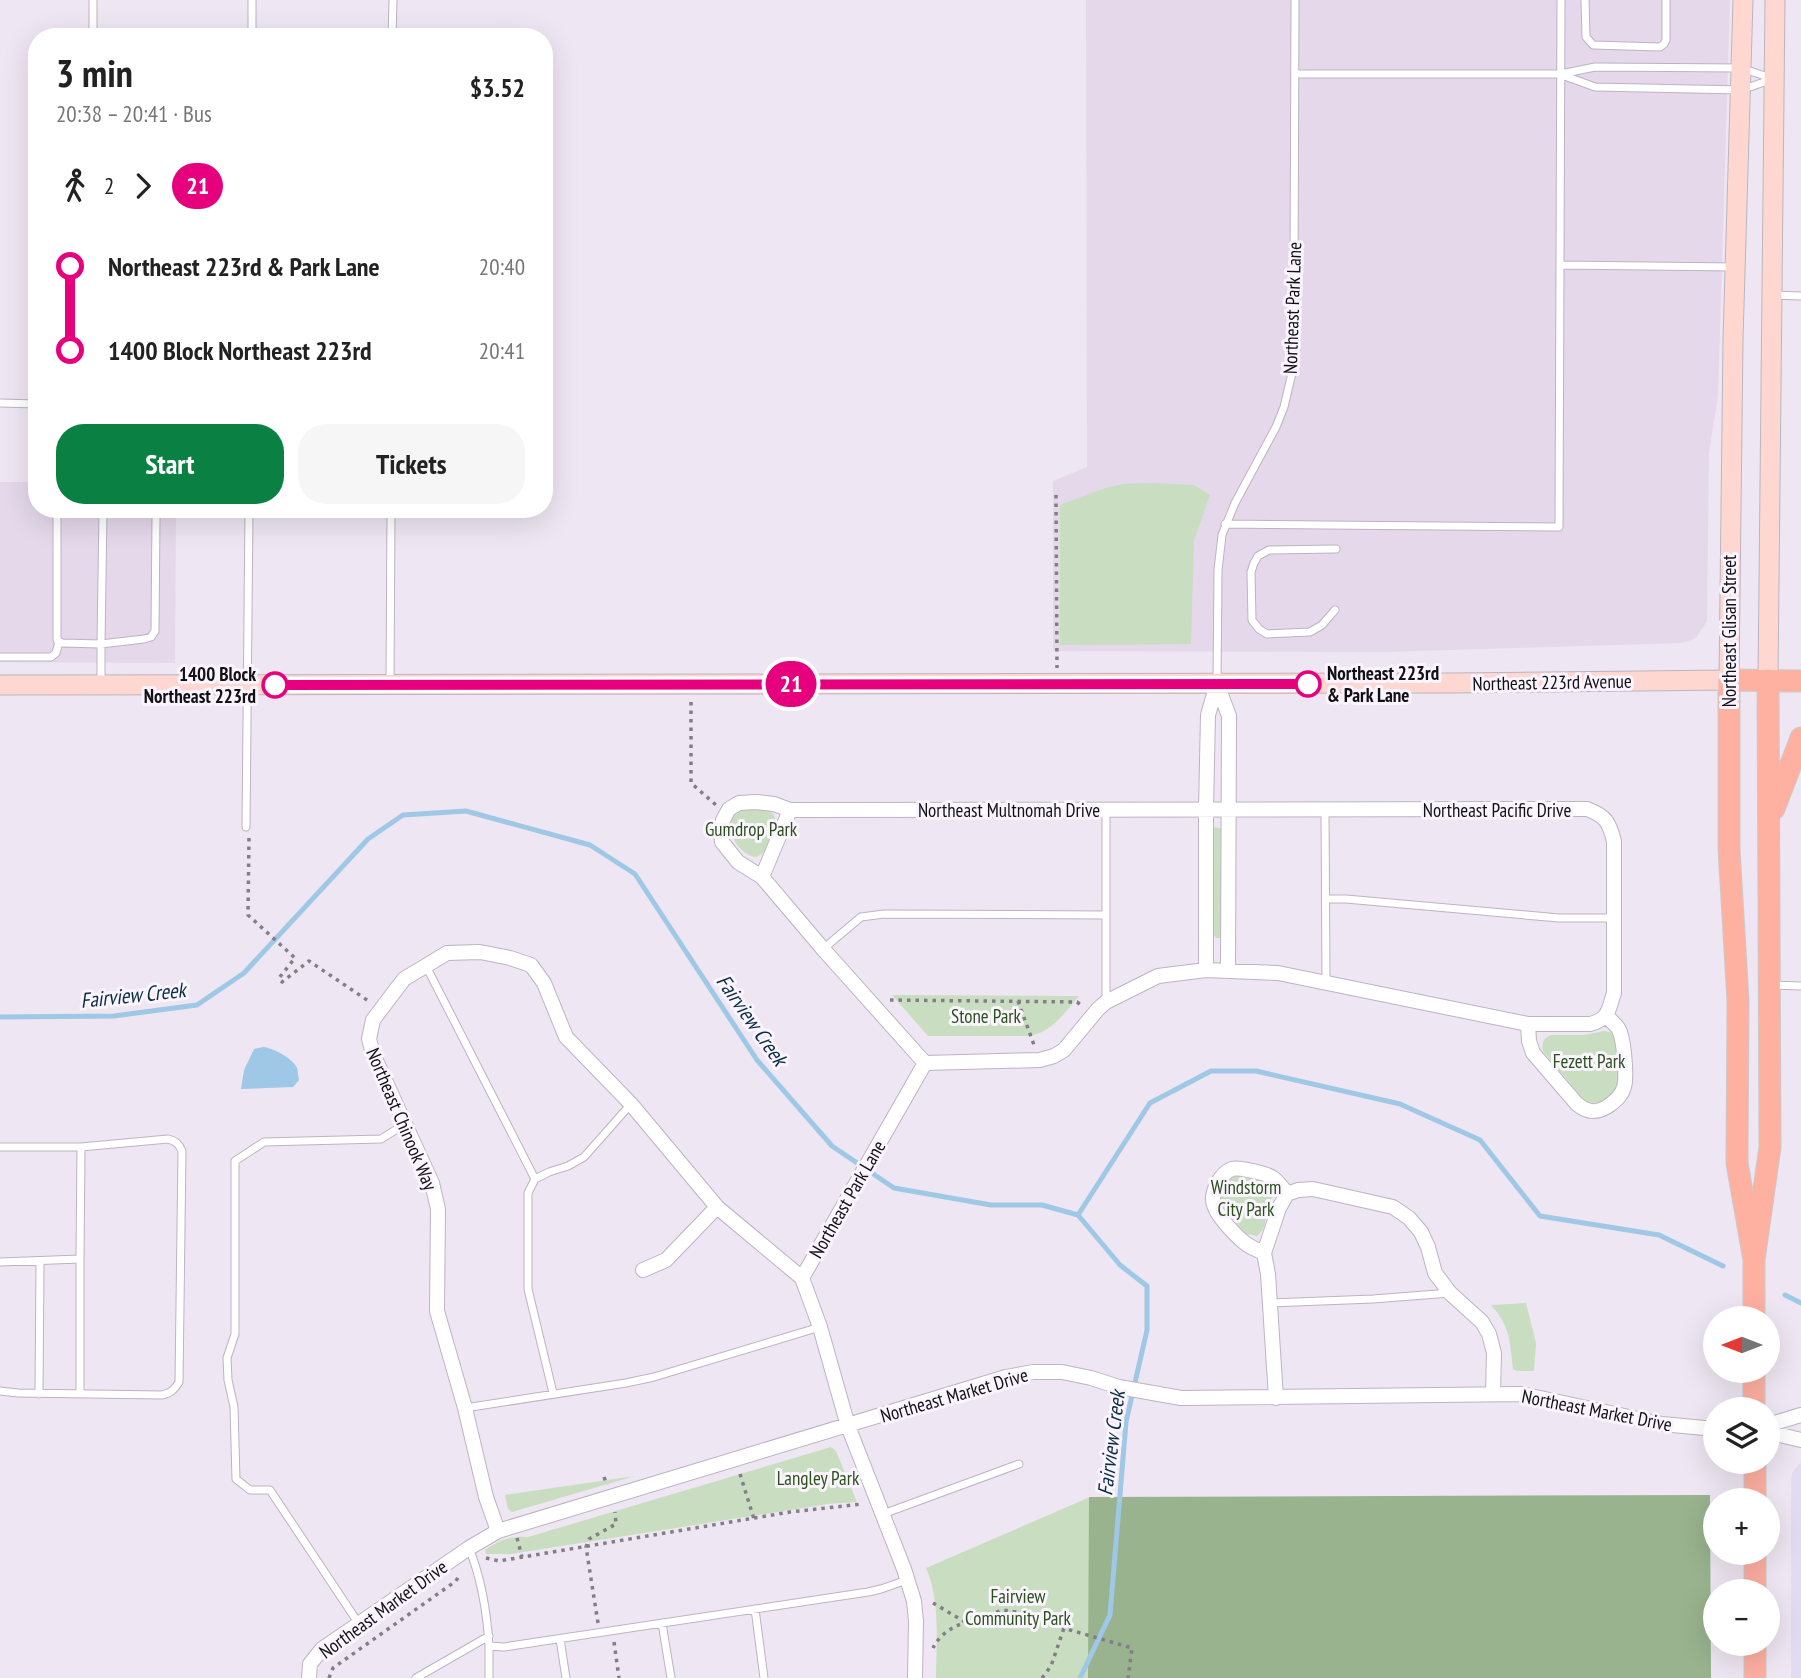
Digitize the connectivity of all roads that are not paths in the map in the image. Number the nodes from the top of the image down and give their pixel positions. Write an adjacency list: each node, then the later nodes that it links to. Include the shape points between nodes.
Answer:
1 (93, 0): 10 (lane)
2 (252, 0): 11 (lane)
3 (393, 0): 12 (lane)
4 (1295, 0): 15 (lane, Northeast Park Lane)
5 (1561, 0): 14 (lane)
6 (1586, 0): 7 (lane, via 1586,37 1593,46 1660,47 1666,40)
7 (1666, 0)
8 (1743, 0): 13 (main road, Northeast Glisan Street)
9 (1775, 0): 16 (main road, Northeast Glisan Street)
10 (93, 28)
11 (252, 28)
12 (393, 28)
13 (1741, 68): 14 (lane, via 1595,67); 16 (lane); 17 (main road, Northeast Glisan Street)
14 (1561, 74): 15 (lane); 17 (lane, via 1595,88); 18 (lane)
15 (1295, 75): 29 (lane, Northeast Park Lane, via 1292,373 1276,427)
16 (1774, 79): 17 (lane); 20 (main road, Northeast Glisan Street)
17 (1741, 90): 19 (main road, Northeast Glisan Street)
18 (1561, 265): 19 (lane); 29 (lane, via 1559,527)
19 (1735, 267): 35 (main road, Northeast Glisan Street)
20 (1772, 295): 21 (lane); 36 (main road, Northeast Glisan Street)
21 (1801, 296)
22 (0, 403): 23 (lane)
23 (28, 404)
24 (56, 518): 32 (lane)
25 (103, 518): 33 (lane)
26 (156, 518): 33 (lane, via 155,631 144,639)
27 (249, 518): 38 (lane)
28 (391, 518): 42 (lane)
29 (1225, 524): 39 (lane, Northeast Park Lane, via 1219,555)
30 (1336, 549): 31 (lane, via 1269,550 1258,556 1251,572 1252,620 1267,634 1310,632)
31 (1335, 610)
32 (59, 642): 33 (lane); 34 (lane, via 51,657)
33 (101, 644): 41 (lane)
34 (0, 657)
35 (1728, 680): 36 (main road, Northeast 223rd Avenue); 39 (main road, Northeast 223rd Avenue); 75 (main road, Northeast Glisan Street, via 1729,849 1738,1001 1737,1163)
36 (1768, 680): 37 (main road, Northeast 223rd Avenue); 49 (main road, Northeast Glisan Street)
37 (1801, 681)
38 (248, 684): 41 (main road, Northeast 223rd Avenue); 42 (main road, Northeast 223rd Avenue); 50 (lane)
39 (1217, 684): 42 (main road, Northeast 223rd Avenue); 44 (street, Northeast Park Lane, via 1229,716); 47 (street, Northeast Park Lane, via 1208,715)
40 (0, 685): 41 (main road, Northeast 223rd Avenue)
41 (101, 685)
42 (390, 685)
43 (1801, 738): 49 (main road)
44 (1228, 809): 47 (street, Northeast Multnomah Drive); 48 (street, Northeast Pacific Drive); 58 (street, Northeast Park Lane)
45 (790, 810): 46 (street, Northeast Multnomah Drive); 51 (street); 51 (street, Northeast Multnomah Drive, via 774,804 739,803 723,820 722,842 738,862)
46 (1106, 810): 47 (street, Northeast Multnomah Drive); 53 (lane)
47 (1206, 810): 57 (street, Northeast Park Lane)
48 (1325, 810): 52 (lane); 54 (street, Northeast Pacific Drive, via 1587,810 1600,814 1610,825 1614,841)
49 (1768, 824): 60 (main road, Northeast Glisan Street)
50 (248, 827)
51 (762, 877): 55 (street)
52 (1326, 899): 54 (lane, via 1559,918); 59 (lane)
53 (1105, 915): 55 (lane, via 884,914 861,917); 62 (lane)
54 (1613, 918): 63 (street, Northeast Pacific Drive, via 1614,993)
55 (823, 949): 65 (street)
56 (426, 965): 66 (street, Northeast Chinook Way, via 447,953 480,952 531,965 544,983 566,1037); 67 (street, Northeast Chinook Way, via 404,979 373,1020 369,1039); 70 (lane)
57 (1206, 970): 58 (street); 62 (street, via 1158,976)
58 (1228, 970): 59 (street)
59 (1326, 982): 64 (street)
60 (1768, 985): 61 (lane); 75 (main road, Northeast Glisan Street, via 1770,1147)
61 (1801, 986)
62 (1106, 1002): 65 (street, via 1054,1056)
63 (1607, 1016): 64 (street, via 1590,1024); 64 (street, via 1623,1041 1625,1086 1604,1110 1592,1112 1577,1104 1533,1053)
64 (1528, 1024)
65 (925, 1063): 79 (street, Northeast Park Lane)
66 (631, 1104): 70 (lane, via 584,1157); 72 (street, Northeast Chinook Way)
67 (405, 1124): 90 (street, Northeast Chinook Way, via 432,1183 438,1209 437,1311); 104 (lane, via 381,1139 264,1142 235,1161 235,1335 228,1380 234,1407 236,1479 250,1490 271,1490)
68 (0, 1147): 69 (lane)
69 (80, 1147): 74 (lane); 88 (lane, via 168,1139 182,1151 179,1382 162,1395)
70 (535, 1179): 85 (lane, via 528,1193 528,1289)
71 (1287, 1194): 73 (street); 73 (street, via 1272,1176 1240,1168 1230,1169 1216,1187 1213,1202 1217,1212 1246,1244); 80 (street, via 1313,1189 1393,1207 1421,1232 1435,1273)
72 (717, 1207): 78 (street, via 666,1260); 79 (street, Northeast Chinook Way)
73 (1264, 1253): 81 (street)
74 (80, 1259): 76 (lane); 88 (lane)
75 (1754, 1260): 82 (main road, Northeast Glisan Street)
76 (40, 1261): 77 (lane); 87 (lane)
77 (0, 1262)
78 (643, 1270)
79 (802, 1278): 83 (street, Northeast Park Lane)
80 (1450, 1293): 81 (lane); 86 (street, via 1489,1334 1494,1353)
81 (1270, 1303): 89 (street)
82 (1754, 1306)
83 (820, 1327): 85 (lane, via 654,1377); 93 (street, Northeast Park Lane)
84 (0, 1391): 87 (lane)
85 (553, 1393): 90 (lane)
86 (1493, 1393): 89 (street, Northeast Market Drive); 94 (street, Northeast Market Drive, via 1521,1394 1662,1424)
87 (39, 1394): 88 (lane)
88 (80, 1394)
89 (1276, 1398): 93 (street, Northeast Market Drive, via 1181,1398 1062,1372 1033,1372)
90 (464, 1408): 99 (street, Northeast Chinook Way)
91 (1801, 1415): 92 (street)
92 (1780, 1421)
93 (848, 1426): 98 (street, Northeast Park Lane); 99 (street, Northeast Market Drive)
94 (1703, 1428)
95 (1780, 1435): 96 (street)
96 (1801, 1440)
97 (1019, 1464): 98 (lane)
98 (882, 1514): 101 (street, Northeast Park Lane)
99 (498, 1531): 100 (street)
100 (472, 1554): 104 (street, Northeast Market Drive); 105 (lane, via 484,1593)
101 (907, 1580): 102 (lane, via 868,1592); 115 (street, Northeast Park Lane, via 916,1621)
102 (755, 1609): 103 (lane); 114 (lane)
103 (662, 1623): 106 (lane); 113 (lane)
104 (359, 1624): 109 (street, Northeast Market Drive, via 322,1649 310,1664)
105 (489, 1636): 107 (lane); 110 (lane)
106 (560, 1639): 107 (lane); 112 (lane)
107 (489, 1646): 111 (lane)
108 (1755, 1656): 116 (main road)
109 (309, 1678)
110 (416, 1678)
111 (489, 1678)
112 (566, 1678)
113 (671, 1678)
114 (764, 1678)
115 (915, 1678)
116 (1755, 1678)

